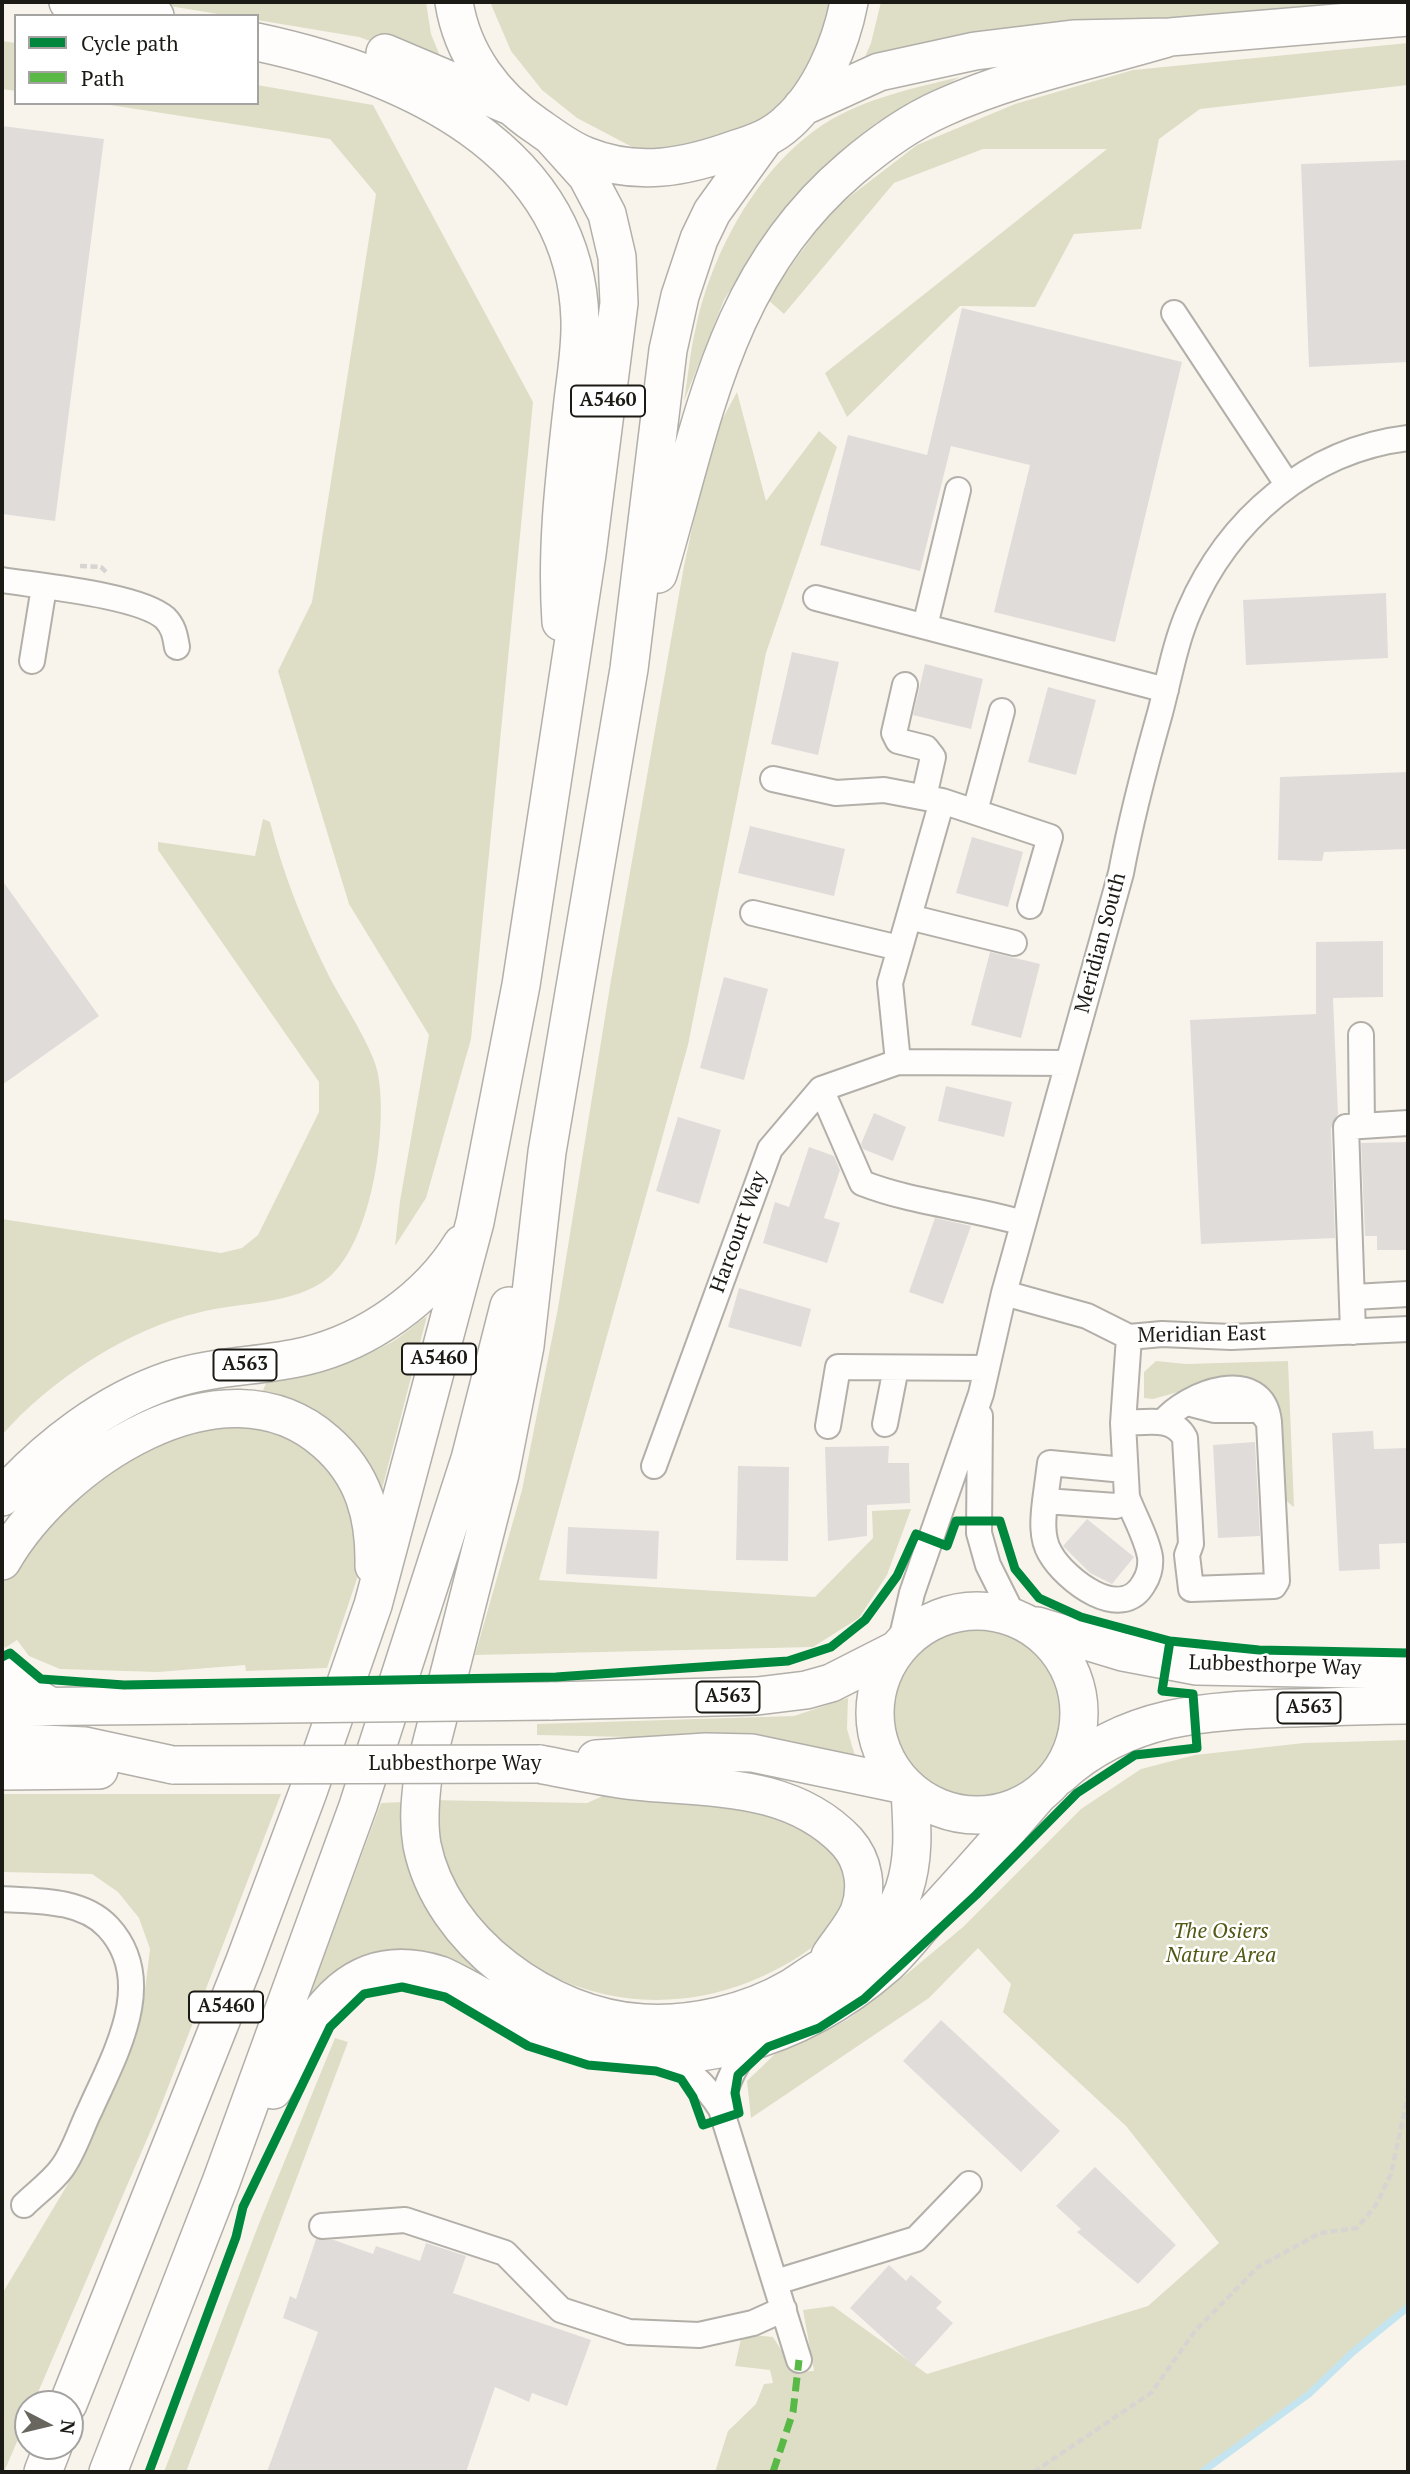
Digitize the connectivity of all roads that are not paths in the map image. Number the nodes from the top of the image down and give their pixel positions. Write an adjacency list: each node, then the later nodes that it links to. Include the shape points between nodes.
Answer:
1 (68, 2): 4 (highway)
2 (454, 2): 9 (highway, via 464,42)
3 (849, 2): 10 (highway, via 836,47)
4 (143, 14)
5 (1408, 17): 7 (highway)
6 (259, 26): 9 (highway, via 387,54)
7 (1170, 37): 10 (highway, via 1073,39 962,53 879,72); 23 (highway, via 1044,72 919,119 864,156 799,219 752,287 720,359)
8 (259, 43): 24 (highway, via 364,70 438,107 516,165 552,218 572,268 580,322 560,525 558,581)
9 (509, 106): 11 (highway)
10 (802, 107): 12 (highway)
11 (552, 137): 12 (highway, via 587,157 648,168 684,166); 24 (highway, A5460, via 598,194 613,236 619,303)
12 (763, 141): 23 (highway, A5460, via 712,212 680,296 661,389)
13 (1174, 313): 15 (street)
14 (1408, 438): 15 (street, Meridian South, via 1372,444)
15 (1287, 484): 26 (street, Meridian South, via 1257,510 1201,585 1188,612)
16 (958, 490): 20 (street)
17 (2, 580): 18 (street)
18 (44, 587): 21 (street, via 115,598 163,616 174,628); 22 (street)
19 (816, 598): 20 (street)
20 (925, 626): 26 (street)
21 (177, 647)
22 (32, 661)
23 (629, 669): 42 (highway, A5460)
24 (566, 682): 43 (highway, A5460, via 521,985)
25 (905, 685): 29 (street, via 894,733 898,741 926,748 933,757)
26 (1166, 690): 38 (street, Meridian South)
27 (1002, 711): 30 (street)
28 (773, 779): 29 (street, via 836,793 884,790)
29 (933, 799): 30 (street); 33 (street)
30 (982, 813): 31 (street, via 1051,837)
31 (1030, 906)
32 (753, 913): 35 (street)
33 (909, 917): 34 (street); 35 (street)
34 (1014, 943)
35 (899, 948): 37 (street, via 890,983)
36 (1361, 1035): 41 (street)
37 (898, 1062): 38 (street); 39 (street)
38 (1068, 1063): 44 (street, Meridian South)
39 (821, 1089): 44 (street, via 862,1182 886,1192); 58 (street, Harcourt Way, via 770,1149)
40 (1408, 1123): 41 (street)
41 (1362, 1126): 47 (street, via 1346,1127)
42 (547, 1153): 79 (highway, via 525,1346 459,1644 423,1777 419,1805 423,1848 443,1896 472,1937 518,1978 571,2007 643,2023 705,2019 752,2007); 83 (highway, A5460, via 470,1459 442,1549 358,1806)
43 (475, 1222): 60 (highway, A563, via 433,1284 354,1338 306,1356 200,1371 143,1391 60,1443); 64 (highway, A5460)
44 (1023, 1223): 45 (street, Meridian South)
45 (1004, 1293): 50 (street, Meridian East, via 1087,1316); 52 (street, Meridian South)
46 (1408, 1294): 47 (street)
47 (1354, 1297): 49 (street)
48 (1408, 1329): 49 (street, Meridian East)
49 (1353, 1332): 50 (street, Meridian East)
50 (1129, 1337): 55 (street)
51 (896, 1368): 52 (street); 56 (street); 57 (street, via 838,1367)
52 (986, 1368): 53 (street, Meridian South)
53 (981, 1394): 65 (street, Meridian South, via 979,1533 988,1565); 66 (street, Meridian South, via 912,1593)
54 (1163, 1422): 54 (street, via 1180,1429 1185,1438 1189,1585 1195,1592 1269,1588 1277,1581 1269,1422 1259,1396 1240,1389 1213,1390 1174,1408); 55 (street)
55 (1123, 1423): 59 (street)
56 (885, 1424)
57 (828, 1426)
58 (654, 1466)
59 (1124, 1470): 61 (street); 62 (street, via 1050,1463)
60 (2, 1497)
61 (1127, 1497): 62 (street, via 1116,1506); 62 (street, via 1150,1557 1149,1573 1133,1597 1121,1600 1093,1593 1062,1569 1049,1552 1043,1533)
62 (1045, 1501)
63 (2, 1561): 64 (highway, via 22,1529 47,1502 105,1454 136,1436 201,1412 267,1412 300,1423 319,1436 356,1476 372,1516)
64 (373, 1605): 90 (highway, A5460, via 277,1878)
65 (1018, 1619): 66 (highway, via 978,1610 953,1613 919,1628); 67 (highway, Lubbesthorpe Way / A563, via 1123,1652 1198,1666); 77 (highway, via 1059,1652 1078,1697 1072,1751)
66 (898, 1647): 69 (highway, A563, bridge, via 831,1683 757,1696); 76 (highway, via 879,1683 874,1719 887,1762)
67 (1408, 1670)
68 (2, 1673): 69 (highway)
69 (48, 1705): 71 (highway, A563)
70 (1408, 1705): 77 (highway, Lubbesthorpe Way / A563, via 1176,1716 1112,1740 1073,1763)
71 (2, 1707)
72 (2, 1742): 74 (highway, via 85,1746)
73 (539, 1764): 74 (highway, Lubbesthorpe Way, bridge); 76 (highway, Lubbesthorpe Way, via 706,1752 752,1754); 79 (highway, via 633,1781 719,1786 768,1797 821,1820 851,1847 864,1888 858,1913)
74 (173, 1765): 75 (highway, Lubbesthorpe Way)
75 (2, 1771)
76 (907, 1788): 77 (highway, via 947,1811 974,1815 1015,1808); 79 (highway, via 913,1846 903,1892 880,1928 858,1949)
77 (1044, 1790): 80 (highway, via 888,1962 816,2014)
78 (2, 1899): 85 (street, via 64,1904 107,1925 130,1959 132,1978 131,2003 112,2062 63,2167)
79 (821, 1969)
80 (754, 2041): 81 (highway, via 706,2053); 82 (street, via 736,2063)
81 (658, 2055): 82 (street, via 687,2068); 83 (highway, via 592,2047 550,2034 426,1971 364,1975 337,1991 316,2017)
82 (721, 2109): 87 (street)
83 (221, 2182): 91 (highway, A5460)
84 (969, 2184): 87 (street, via 916,2239)
85 (24, 2205)
86 (322, 2226): 88 (street, via 405,2220 505,2253 561,2310 629,2332 699,2335 753,2323)
87 (776, 2281): 88 (street)
88 (784, 2309): 89 (street)
89 (799, 2360)
90 (74, 2390)
91 (108, 2472)

